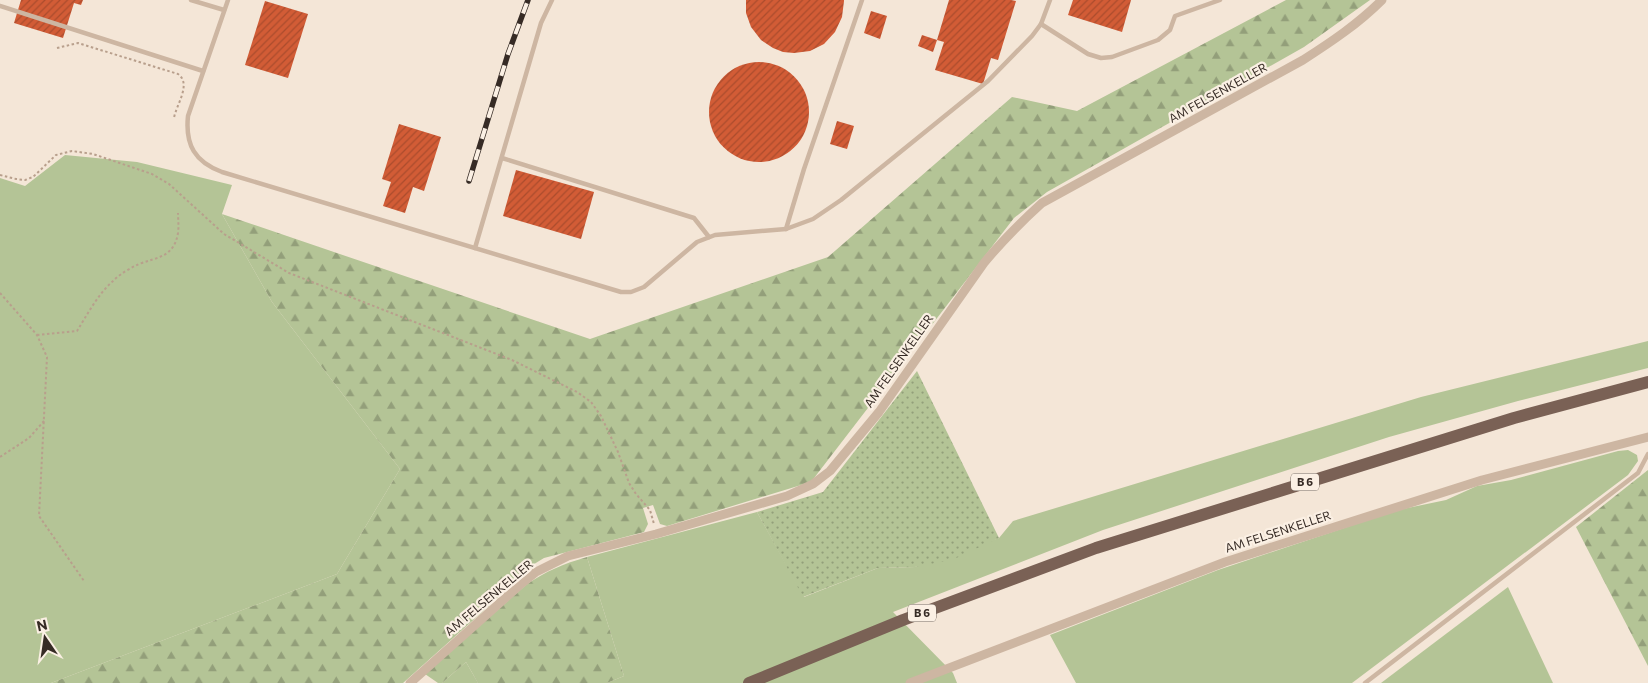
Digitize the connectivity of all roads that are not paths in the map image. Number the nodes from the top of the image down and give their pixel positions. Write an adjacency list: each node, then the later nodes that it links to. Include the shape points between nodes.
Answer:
1 (191, 0): 9 (lane)
2 (228, 0): 9 (lane)
3 (552, 0): 12 (lane, via 542,23)
4 (862, 0): 13 (lane)
5 (1050, 0): 10 (lane)
6 (1218, 0): 10 (lane, via 1175,16 1170,30 1158,40 1112,57 1088,54)
7 (1382, 0): 19 (street, AM FELSENKELLER, via 1336,39 1303,60 1042,203 1001,242 879,412 830,471 813,484 787,496 568,556 536,572)
8 (0, 6): 11 (lane)
9 (224, 10): 11 (lane)
10 (1041, 24): 13 (lane, via 988,81 841,200 813,219)
11 (204, 71): 15 (lane, via 188,116 188,135 200,160 211,168)
12 (502, 158): 14 (lane, via 694,218); 15 (lane)
13 (786, 229): 14 (lane)
14 (710, 237): 15 (lane, via 698,242 644,287 631,292 621,292)
15 (475, 248)
16 (1648, 382): 20 (main road, B 6, via 1514,418 1096,548 903,620)
17 (1648, 437): 21 (street, AM FELSENKELLER, via 1482,480 1225,562)
18 (1648, 454): 22 (lane, via 1638,473)
19 (410, 683)
20 (749, 683)
21 (910, 683)
22 (1365, 683)

